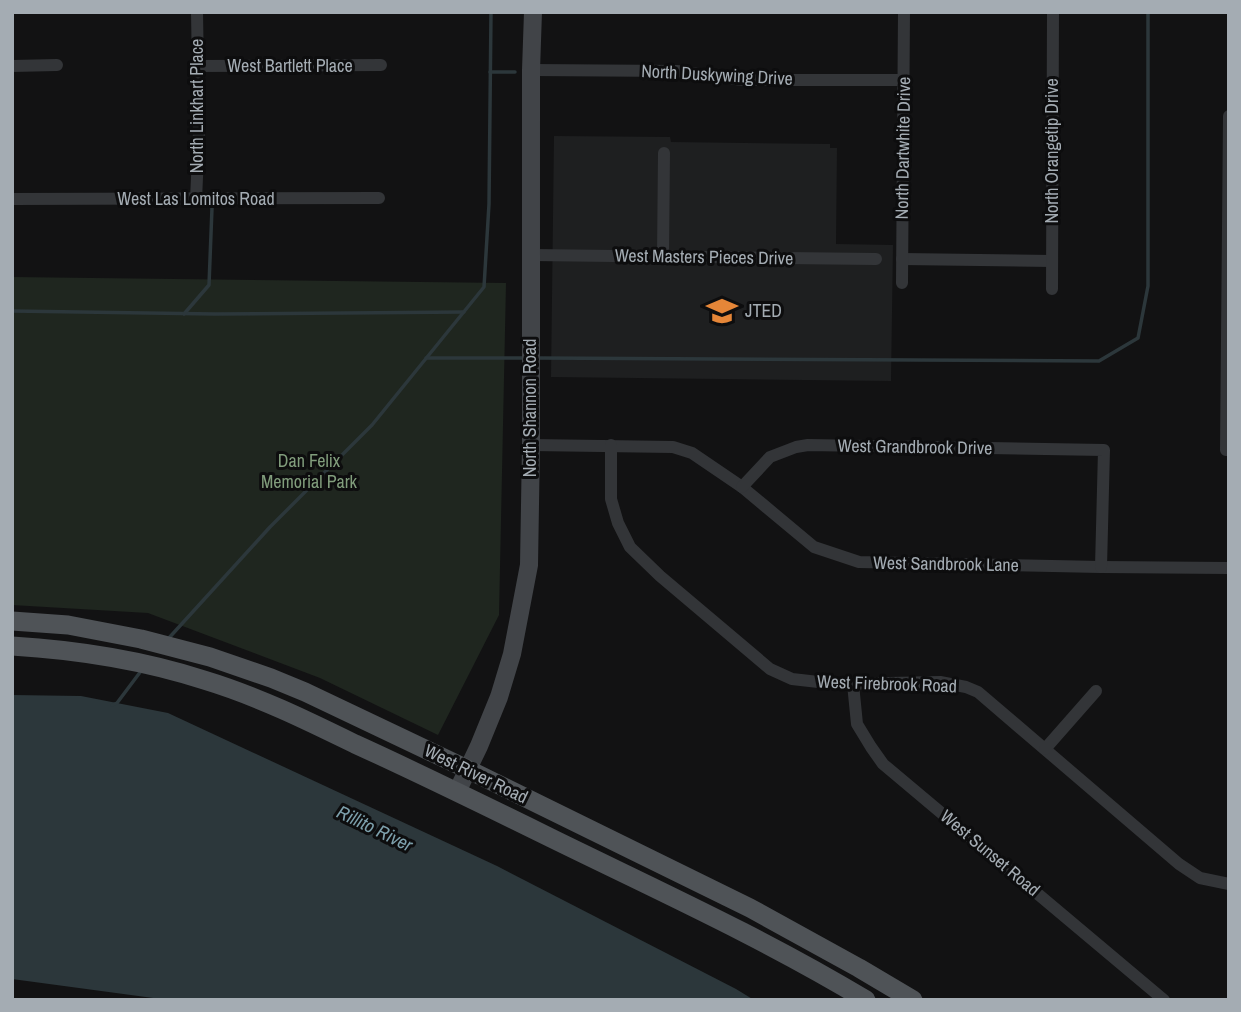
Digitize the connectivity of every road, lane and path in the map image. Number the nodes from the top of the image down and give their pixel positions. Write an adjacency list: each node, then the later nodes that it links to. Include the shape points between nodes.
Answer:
1 (197, 12): 8 (street, North Linkhart Place)
2 (533, 12): 9 (street, North Shannon Road)
3 (904, 12): 10 (street, North Dartwhite Drive)
4 (1053, 12): 21 (street, North Orangetip Drive)
5 (57, 65): 7 (street)
6 (381, 65): 8 (street, West Bartlett Place)
7 (12, 66)
8 (198, 66): 15 (street, North Linkhart Place)
9 (531, 70): 10 (street, North Duskywing Drive, via 677,71 743,80); 17 (street, North Shannon Road)
10 (904, 80): 20 (street, North Dartwhite Drive)
11 (1229, 116): 16 (street)
12 (664, 153): 18 (street)
13 (379, 198): 15 (street, West Las Lomitos Road)
14 (12, 199): 15 (street, West Las Lomitos Road)
15 (196, 200)
16 (1228, 207): 24 (street)
17 (531, 256): 18 (street, West Masters Pieces Drive); 25 (street, North Shannon Road)
18 (663, 257): 19 (street, West Masters Pieces Drive)
19 (876, 259)
20 (902, 259): 21 (street); 22 (street, North Dartwhite Drive)
21 (1052, 261): 23 (street, North Orangetip Drive)
22 (902, 283)
23 (1052, 289)
24 (1228, 326): 27 (street)
25 (531, 445): 26 (street, West Sandbrook Lane); 36 (street, North Shannon Road, via 529,565 512,654 499,697)
26 (611, 445): 28 (street, West Sandbrook Lane, via 674,447 692,453); 33 (street, West Firebrook Road, via 611,499 618,523 637,554 770,669 792,679)
27 (1227, 450)
28 (741, 487): 29 (street, West Sandbrook Lane, via 814,547 859,562); 29 (street, West Grandbrook Drive, via 770,457 808,445 1104,450)
29 (1101, 567): 30 (street, West Sandbrook Lane)
30 (1229, 568)
31 (12, 621): 36 (main road, West River Road, via 68,625 210,657 293,687)
32 (12, 646): 37 (main road, West River Road, via 121,659 205,680 268,702)
33 (853, 684): 35 (street, West Firebrook Road, via 940,682 966,687); 41 (street, West Sunset Road, via 857,724 883,764)
34 (1096, 691): 35 (street)
35 (1045, 749): 38 (street, West Firebrook Road, via 1179,864 1200,878)
36 (467, 769): 37 (street, North Shannon Road); 40 (main road, West River Road, via 750,908)
37 (457, 792): 39 (main road, West River Road, via 755,938)
38 (1229, 884)
39 (866, 1000)
40 (914, 1000)
41 (1164, 1000)

